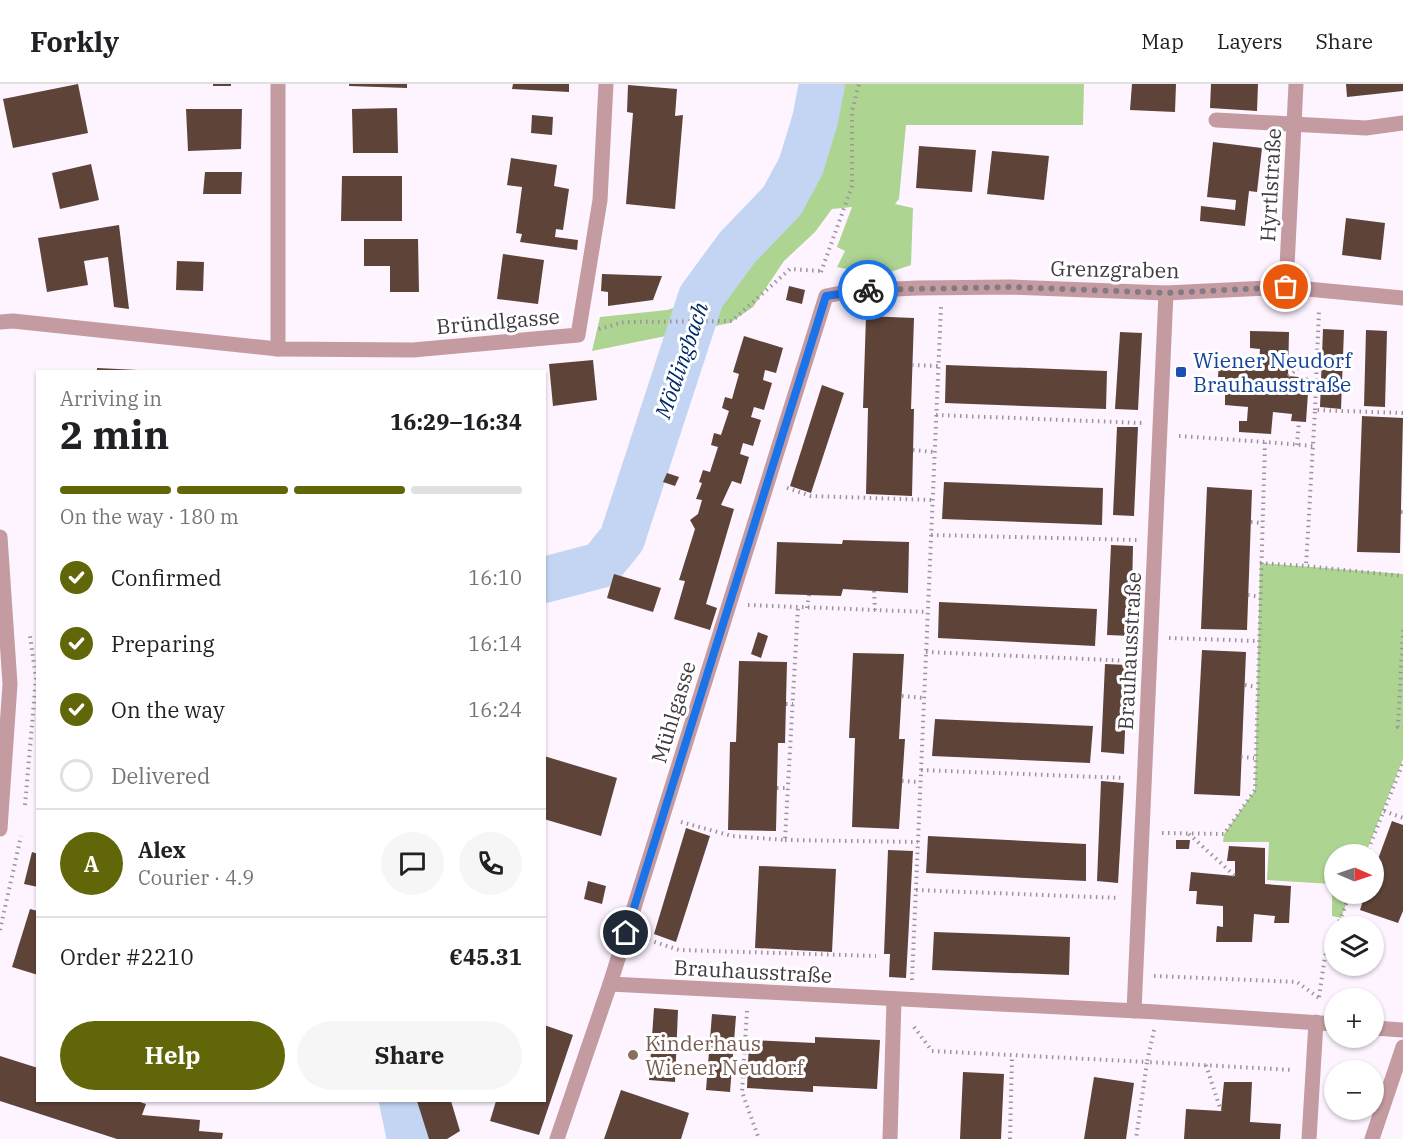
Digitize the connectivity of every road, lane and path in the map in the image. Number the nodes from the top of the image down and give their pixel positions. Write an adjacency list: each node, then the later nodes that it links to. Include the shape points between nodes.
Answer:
1 (278, 84): 16 (street)
2 (606, 84): 15 (street, Bründlgasse, via 600,200)
3 (859, 84): 15 (path, via 852,111 852,186 821,271 790,269 732,321 624,322)
4 (1296, 84): 6 (street, Hyrtlstraße)
5 (1216, 120): 6 (street)
6 (1294, 122): 7 (street, via 1366,128); 8 (street, Hyrtlstraße)
7 (1403, 123)
8 (1286, 287): 10 (street, Grenzgraben); 11 (street, Grenzgraben)
9 (942, 288): 11 (street, Grenzgraben); 12 (street, Grenzgraben, via 851,291); 18 (path)
10 (1320, 290): 13 (street, Grenzgraben); 19 (path)
11 (1166, 293): 25 (street, Brauhausstraße)
12 (826, 296): 31 (street, Mühlgasse)
13 (1403, 298)
14 (0, 322): 16 (street, Bründlgasse)
15 (578, 335): 16 (street, Bründlgasse, via 413,350)
16 (278, 349)
17 (912, 364): 18 (path)
18 (938, 366): 23 (path)
19 (1316, 369): 20 (path, via 1300,367); 21 (path)
20 (1288, 376)
21 (1315, 411): 22 (path); 28 (path)
22 (1403, 413)
23 (936, 415): 25 (path); 30 (path)
24 (1299, 422): 27 (path)
25 (1160, 430): 26 (path); 37 (street, Brauhausstraße)
26 (1265, 442): 27 (path); 34 (path)
27 (1297, 445): 28 (path)
28 (1313, 446): 39 (path)
29 (913, 450): 30 (path)
30 (934, 452): 32 (path)
31 (766, 482): 32 (path, via 811,496); 45 (street, Mühlgasse)
32 (932, 500): 35 (path)
33 (1251, 522): 34 (path)
34 (1262, 523): 38 (path)
35 (931, 535): 37 (path); 49 (path)
36 (0, 537): 50 (street)
37 (1155, 540): 52 (street, Brauhausstraße)
38 (1260, 563): 39 (path); 44 (path)
39 (1306, 566): 40 (path)
40 (1403, 576)
41 (874, 591): 48 (path)
42 (809, 595): 47 (path)
43 (1248, 595): 44 (path)
44 (1260, 597): 53 (path)
45 (728, 605): 46 (path); 74 (street, Mühlgasse)
46 (798, 608): 47 (path); 61 (path)
47 (807, 608): 48 (path)
48 (875, 610): 49 (path)
49 (927, 612): 54 (path)
50 (4, 624): 76 (street, via 10,684)
51 (1403, 630): 62 (path, via 1398,727)
52 (1150, 638): 53 (path); 55 (street, Brauhausstraße)
53 (1258, 641): 57 (path)
54 (926, 652): 55 (path); 59 (path)
55 (1149, 662): 68 (street, Brauhausstraße)
56 (1245, 685): 57 (path)
57 (1257, 687): 64 (path)
58 (902, 696): 59 (path)
59 (924, 698): 67 (path)
60 (786, 704): 61 (path)
61 (793, 704): 72 (path)
62 (1403, 727)
63 (1242, 757): 64 (path)
64 (1254, 758): 78 (path, via 1255,790 1224,834)
65 (1403, 763): 66 (path)
66 (1402, 769): 73 (path)
67 (921, 770): 68 (path); 70 (path)
68 (1144, 778): 77 (street, Brauhausstraße)
69 (902, 782): 70 (path)
70 (920, 782): 80 (path)
71 (777, 788): 72 (path)
72 (788, 788): 79 (path)
73 (1384, 811): 75 (path); 81 (path)
74 (662, 816): 79 (path, via 732,836); 85 (street, Mühlgasse)
75 (1403, 818)
76 (0, 829)
77 (1142, 833): 78 (path); 84 (street, Brauhausstraße)
78 (1189, 833): 82 (path)
79 (784, 840): 80 (path)
80 (918, 842): 83 (path)
81 (1370, 844)
82 (1235, 876)
83 (916, 890): 84 (path); 93 (path)
84 (1139, 899): 88 (street, Brauhausstraße)
85 (626, 933): 86 (path, via 680,950); 89 (street, Mühlgasse)
86 (876, 956)
87 (1324, 963): 91 (path)
88 (1135, 975): 91 (path, via 1297,982); 94 (street, Brauhausstraße)
89 (609, 984): 90 (street, Brauhausstraße); 106 (street, Mühlgasse)
90 (748, 992): 92 (street, Brauhausstraße); 107 (path, via 742,1092)
91 (1319, 998): 96 (path)
92 (894, 999): 93 (street, Brauhausstraße); 101 (path, via 932,1051); 108 (street)
93 (911, 1000): 94 (street, Brauhausstraße)
94 (1134, 1011): 95 (street, Brauhausstraße)
95 (1157, 1012): 96 (street, Brauhausstraße); 102 (path)
96 (1316, 1022): 97 (street, Brauhausstraße); 104 (street)
97 (1324, 1023)
98 (1384, 1029): 99 (street)
99 (1403, 1030)
100 (1403, 1047): 112 (street)
101 (1012, 1055): 102 (path); 109 (path)
102 (1147, 1062): 103 (path); 110 (path)
103 (1206, 1065): 104 (path); 105 (path)
104 (1313, 1071): 111 (street)
105 (1221, 1111)
106 (557, 1139)
107 (759, 1139)
108 (890, 1139)
109 (1010, 1139)
110 (1136, 1139)
111 (1309, 1139)
112 (1372, 1139)

